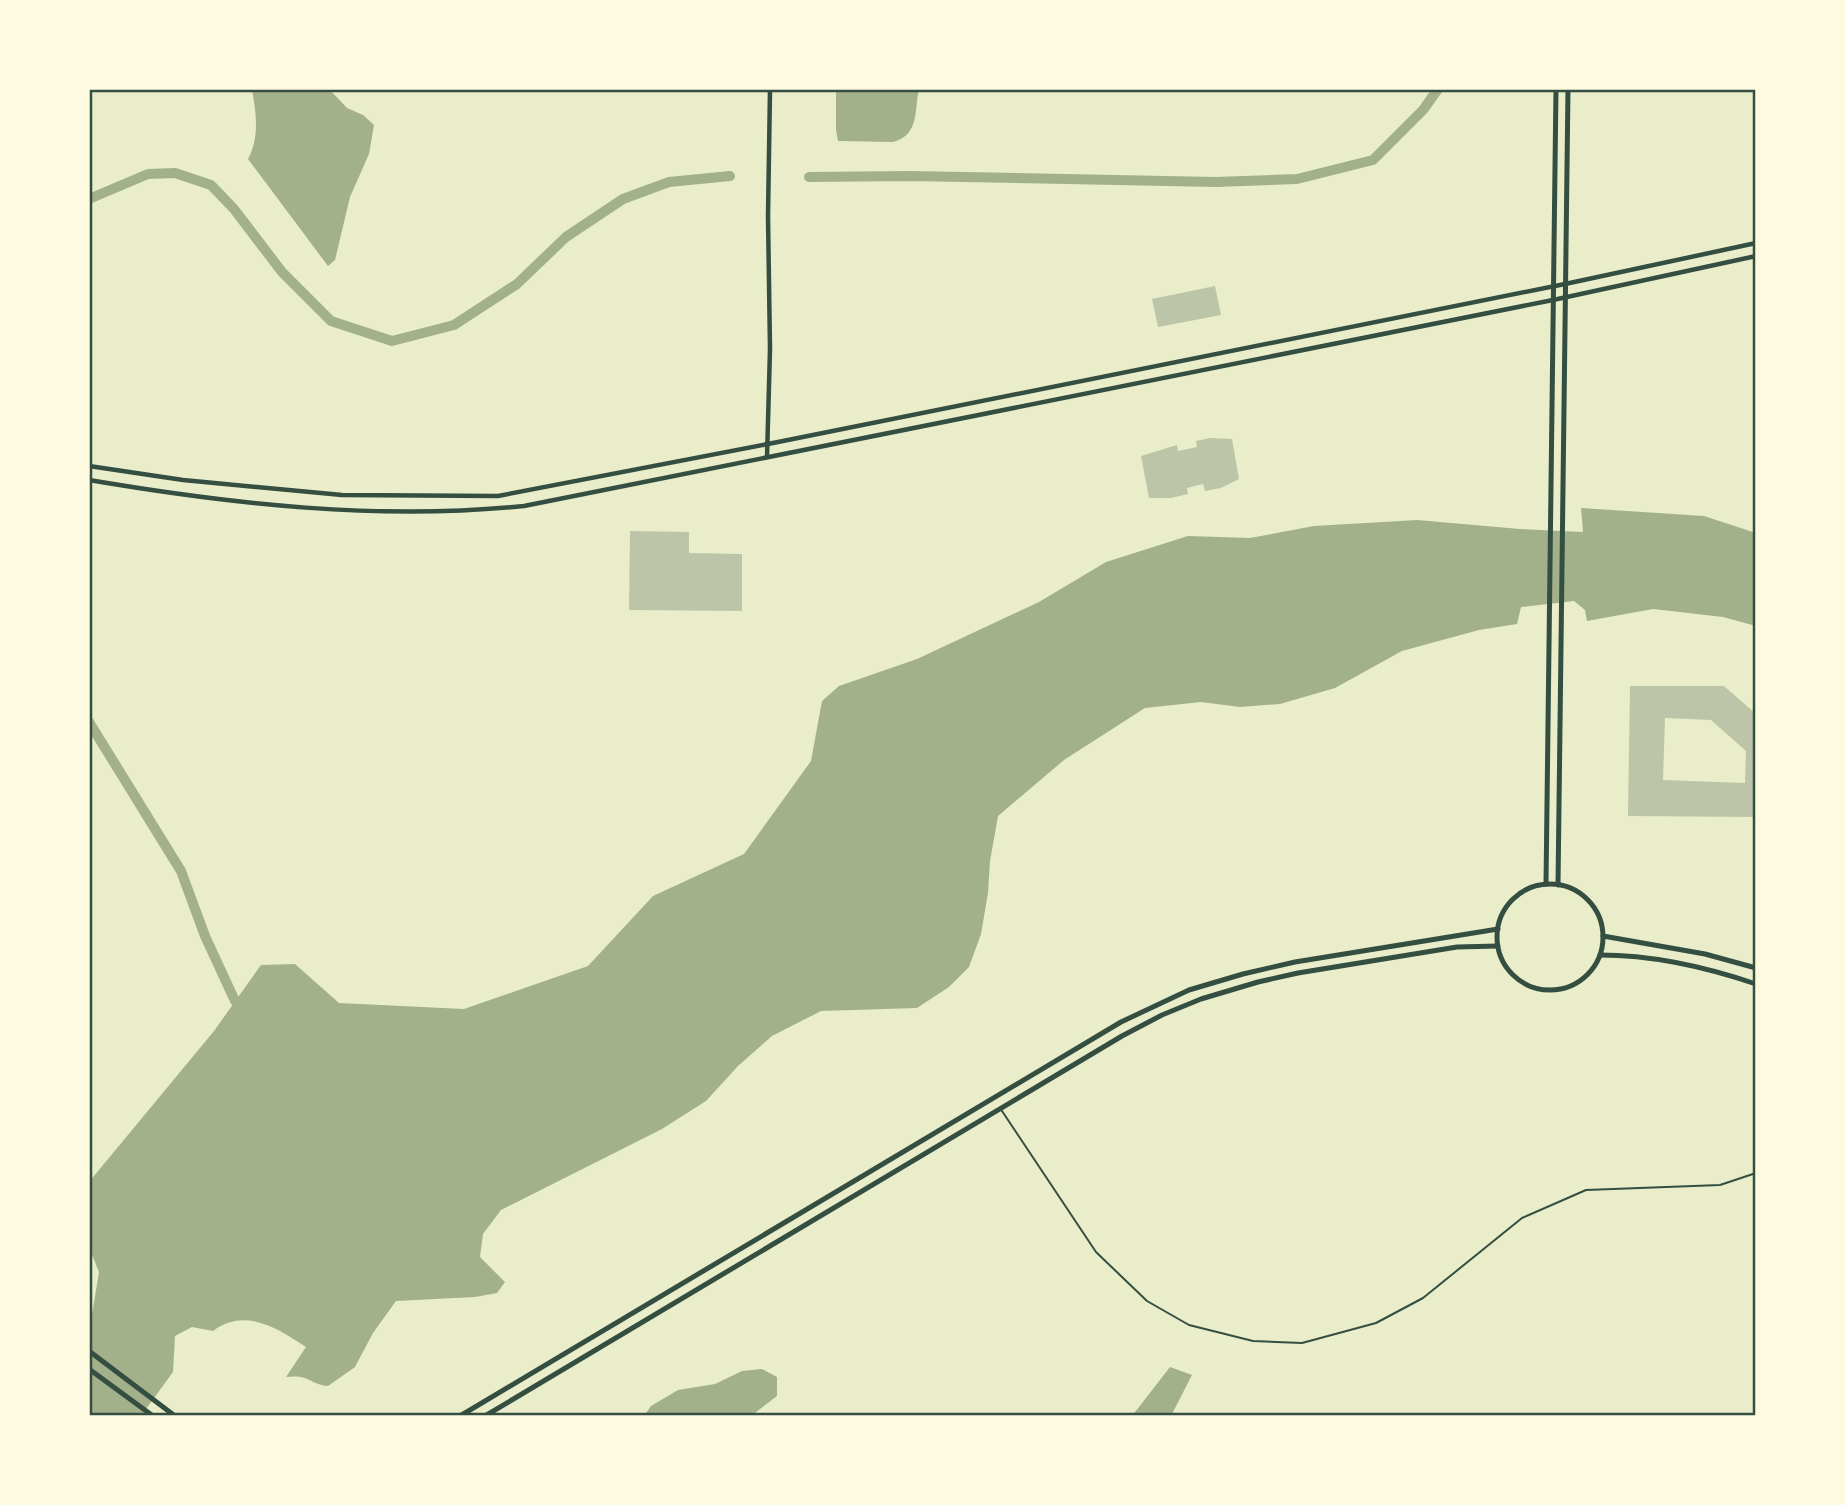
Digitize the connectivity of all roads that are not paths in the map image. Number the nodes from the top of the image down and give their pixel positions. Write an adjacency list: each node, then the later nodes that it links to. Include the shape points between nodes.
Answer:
1 (770, 89): 10 (street)
2 (1556, 89): 7 (street)
3 (1568, 89): 6 (street)
4 (1756, 243): 6 (street)
5 (1756, 256): 8 (street)
6 (1565, 284): 7 (street); 8 (street)
7 (1553, 286): 9 (street); 10 (street)
8 (1566, 297): 9 (street); 15 (street)
9 (1553, 300): 11 (street); 14 (street)
10 (766, 444): 11 (street); 12 (street, via 498,496 342,495)
11 (767, 457): 13 (street, via 524,506 433,512 254,503)
12 (89, 466)
13 (89, 480)
14 (1546, 884): 15 (street); 16 (street, via 1512,900)
15 (1558, 885): 17 (street, via 1588,900)
16 (1498, 929): 18 (street); 22 (street, via 1243,974 1189,990)
17 (1603, 936): 19 (street); 20 (street)
18 (1498, 946): 19 (street, via 1503,962 1515,976 1548,990 1566,988 1582,979); 23 (street, via 1457,947 1258,982 1162,1015)
19 (1600, 955): 21 (street, via 1696,967)
20 (1756, 968)
21 (1756, 984)
22 (1072, 1051): 23 (street); 24 (street)
23 (1079, 1062): 25 (street)
24 (993, 1098): 25 (street); 31 (street)
25 (1001, 1109): 26 (lane, via 1096,1252 1147,1301 1189,1325 1253,1341 1302,1343 1376,1323 1423,1298 1522,1218 1586,1191 1720,1185); 32 (street)
26 (1756, 1173)
27 (91, 1352): 30 (street)
28 (89, 1369): 29 (street)
29 (153, 1416)
30 (175, 1416)
31 (460, 1416)
32 (485, 1416)

